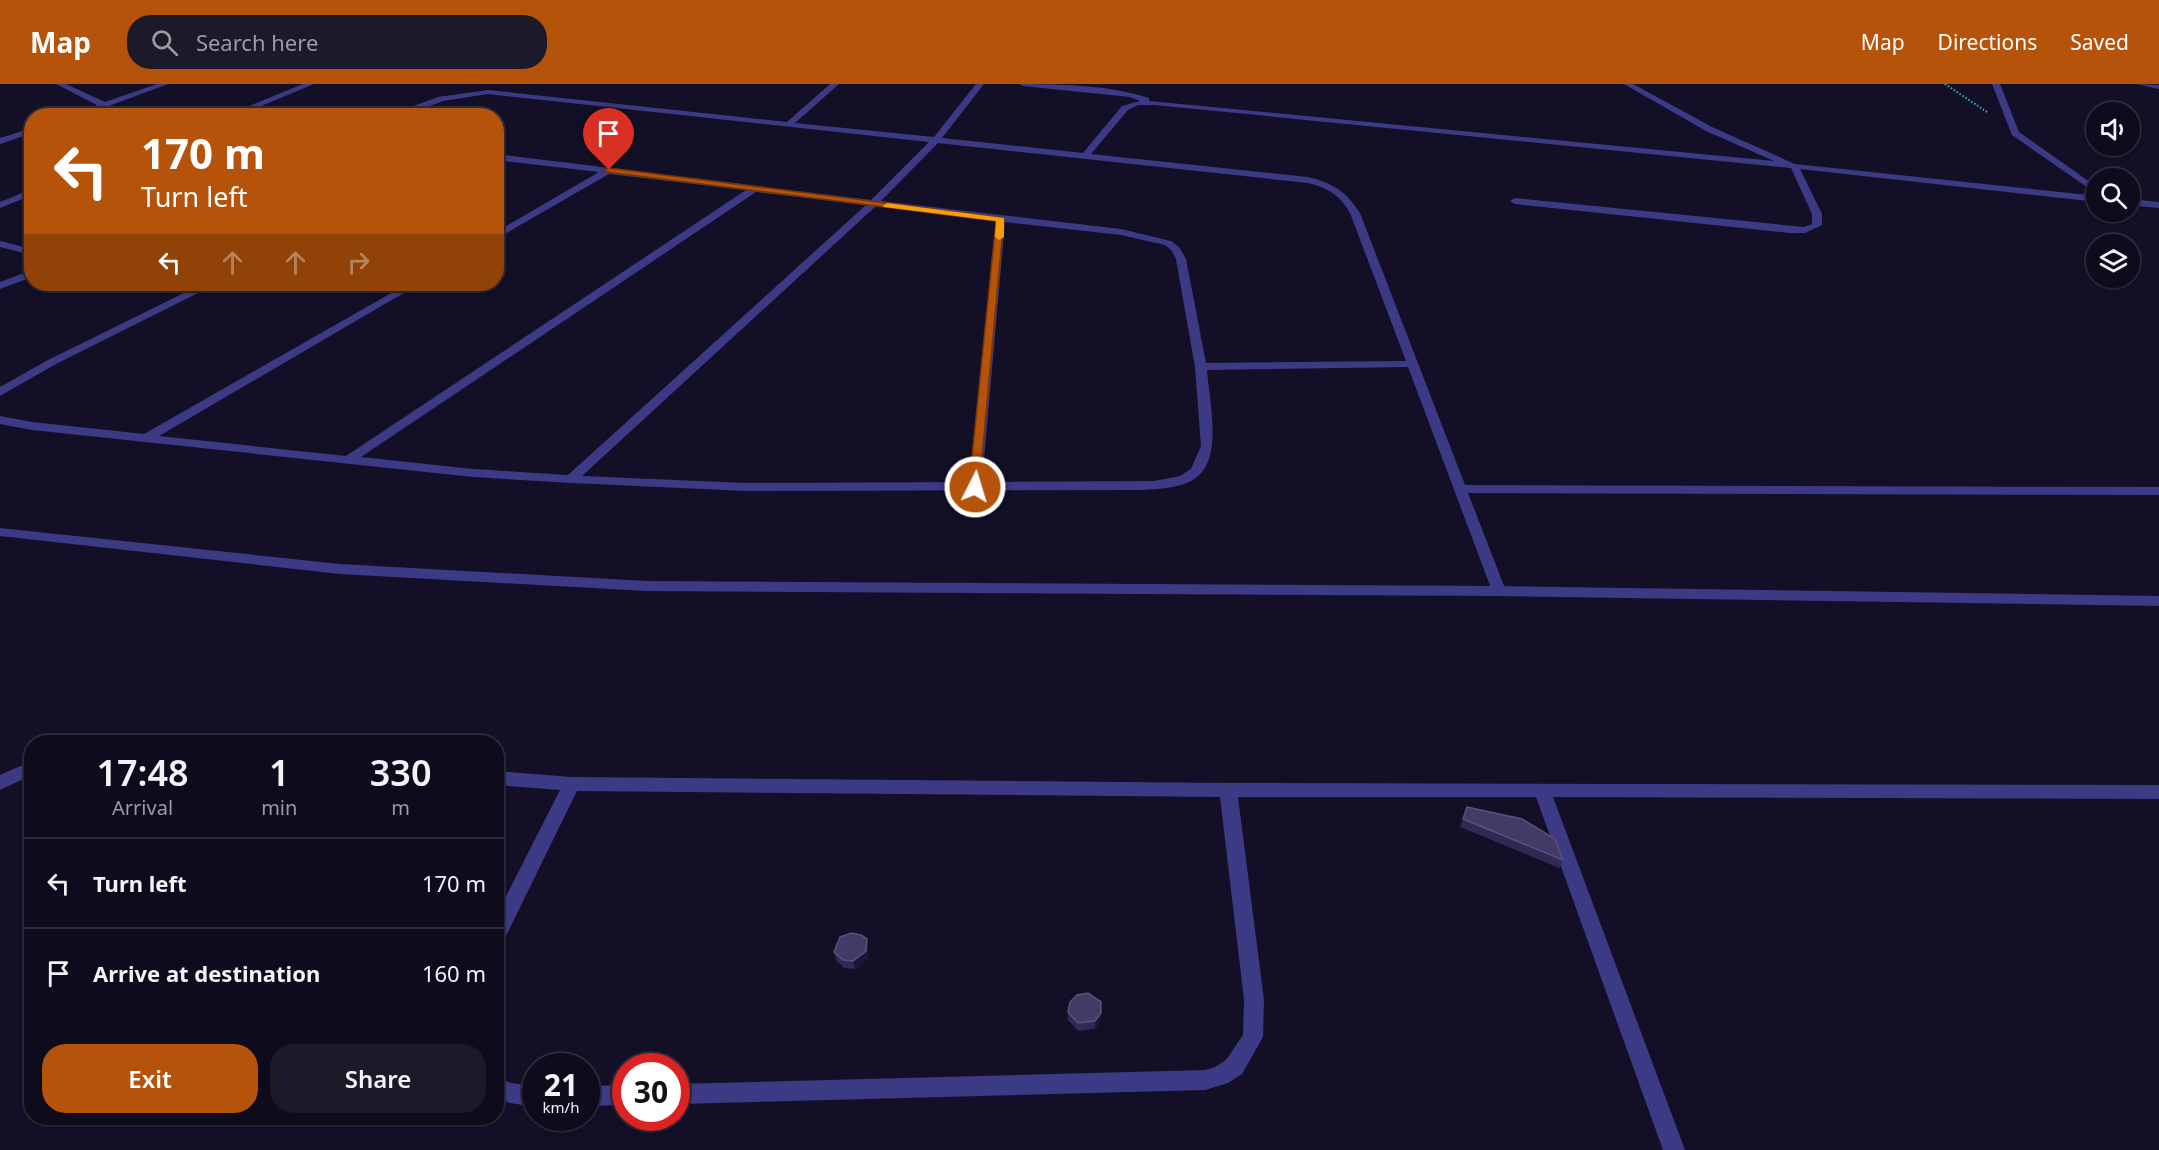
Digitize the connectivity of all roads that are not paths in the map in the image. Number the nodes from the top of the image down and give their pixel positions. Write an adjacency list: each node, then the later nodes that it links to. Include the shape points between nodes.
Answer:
1 (60, 84): 12 (street)
2 (164, 84): 12 (street)
3 (310, 84): 14 (street)
4 (835, 84): 16 (street)
5 (980, 84): 18 (street)
6 (1023, 84): 11 (street, via 1131,95)
7 (1628, 84): 22 (street, via 1719,135)
8 (1996, 84): 24 (street, via 2015,133)
9 (2140, 84): 10 (street)
10 (2159, 87)
11 (1155, 103): 20 (street, via 1125,108); 22 (street)
12 (104, 105): 13 (street)
13 (96, 108)
14 (249, 108)
15 (415, 108): 16 (street, via 468,92 488,92)
16 (790, 123): 18 (street)
17 (24, 133): 19 (street)
18 (938, 138): 20 (street); 30 (street)
19 (0, 141)
20 (1084, 157): 41 (street, via 1308,180 1337,190 1355,213)
21 (504, 159): 23 (street)
22 (1794, 166): 27 (street); 28 (street, via 1816,214 1816,225 1805,230)
23 (609, 170): 25 (street); 34 (street)
24 (2086, 183)
25 (754, 189): 30 (street); 46 (street)
26 (24, 195): 31 (street)
27 (2086, 198)
28 (1515, 201)
29 (2140, 203): 32 (street)
30 (873, 204): 33 (street); 47 (street)
31 (0, 205)
32 (2159, 205)
33 (1001, 219): 42 (street, via 1121,232 1173,246 1181,259); 48 (street)
34 (504, 231)
35 (0, 244): 36 (street)
36 (24, 250)
37 (24, 276): 38 (street)
38 (0, 286)
39 (196, 291): 43 (street)
40 (402, 291): 45 (street)
41 (1411, 364): 42 (street); 49 (street)
42 (1201, 367): 48 (street, via 1207,446 1192,476 1129,486)
43 (0, 392)
44 (0, 420): 45 (street)
45 (148, 437): 46 (street)
46 (350, 459): 47 (street)
47 (571, 479): 48 (street, via 746,487)
48 (975, 487)
49 (1460, 489): 50 (street); 52 (street)
50 (2159, 491)
51 (0, 532): 52 (street, via 340,569 647,586)
52 (1499, 591): 53 (street)
53 (2159, 601)
54 (24, 771): 56 (street)
55 (504, 779): 57 (street)
56 (0, 783)
57 (572, 784): 58 (street); 61 (street)
58 (1228, 790): 59 (street); 63 (street, via 1254,1000 1253,1037 1234,1067 1220,1076 1205,1080)
59 (1542, 791): 60 (street); 65 (street)
60 (2159, 792)
61 (504, 920)
62 (504, 1090): 64 (street)
63 (690, 1094)
64 (522, 1095)
65 (1674, 1150)

